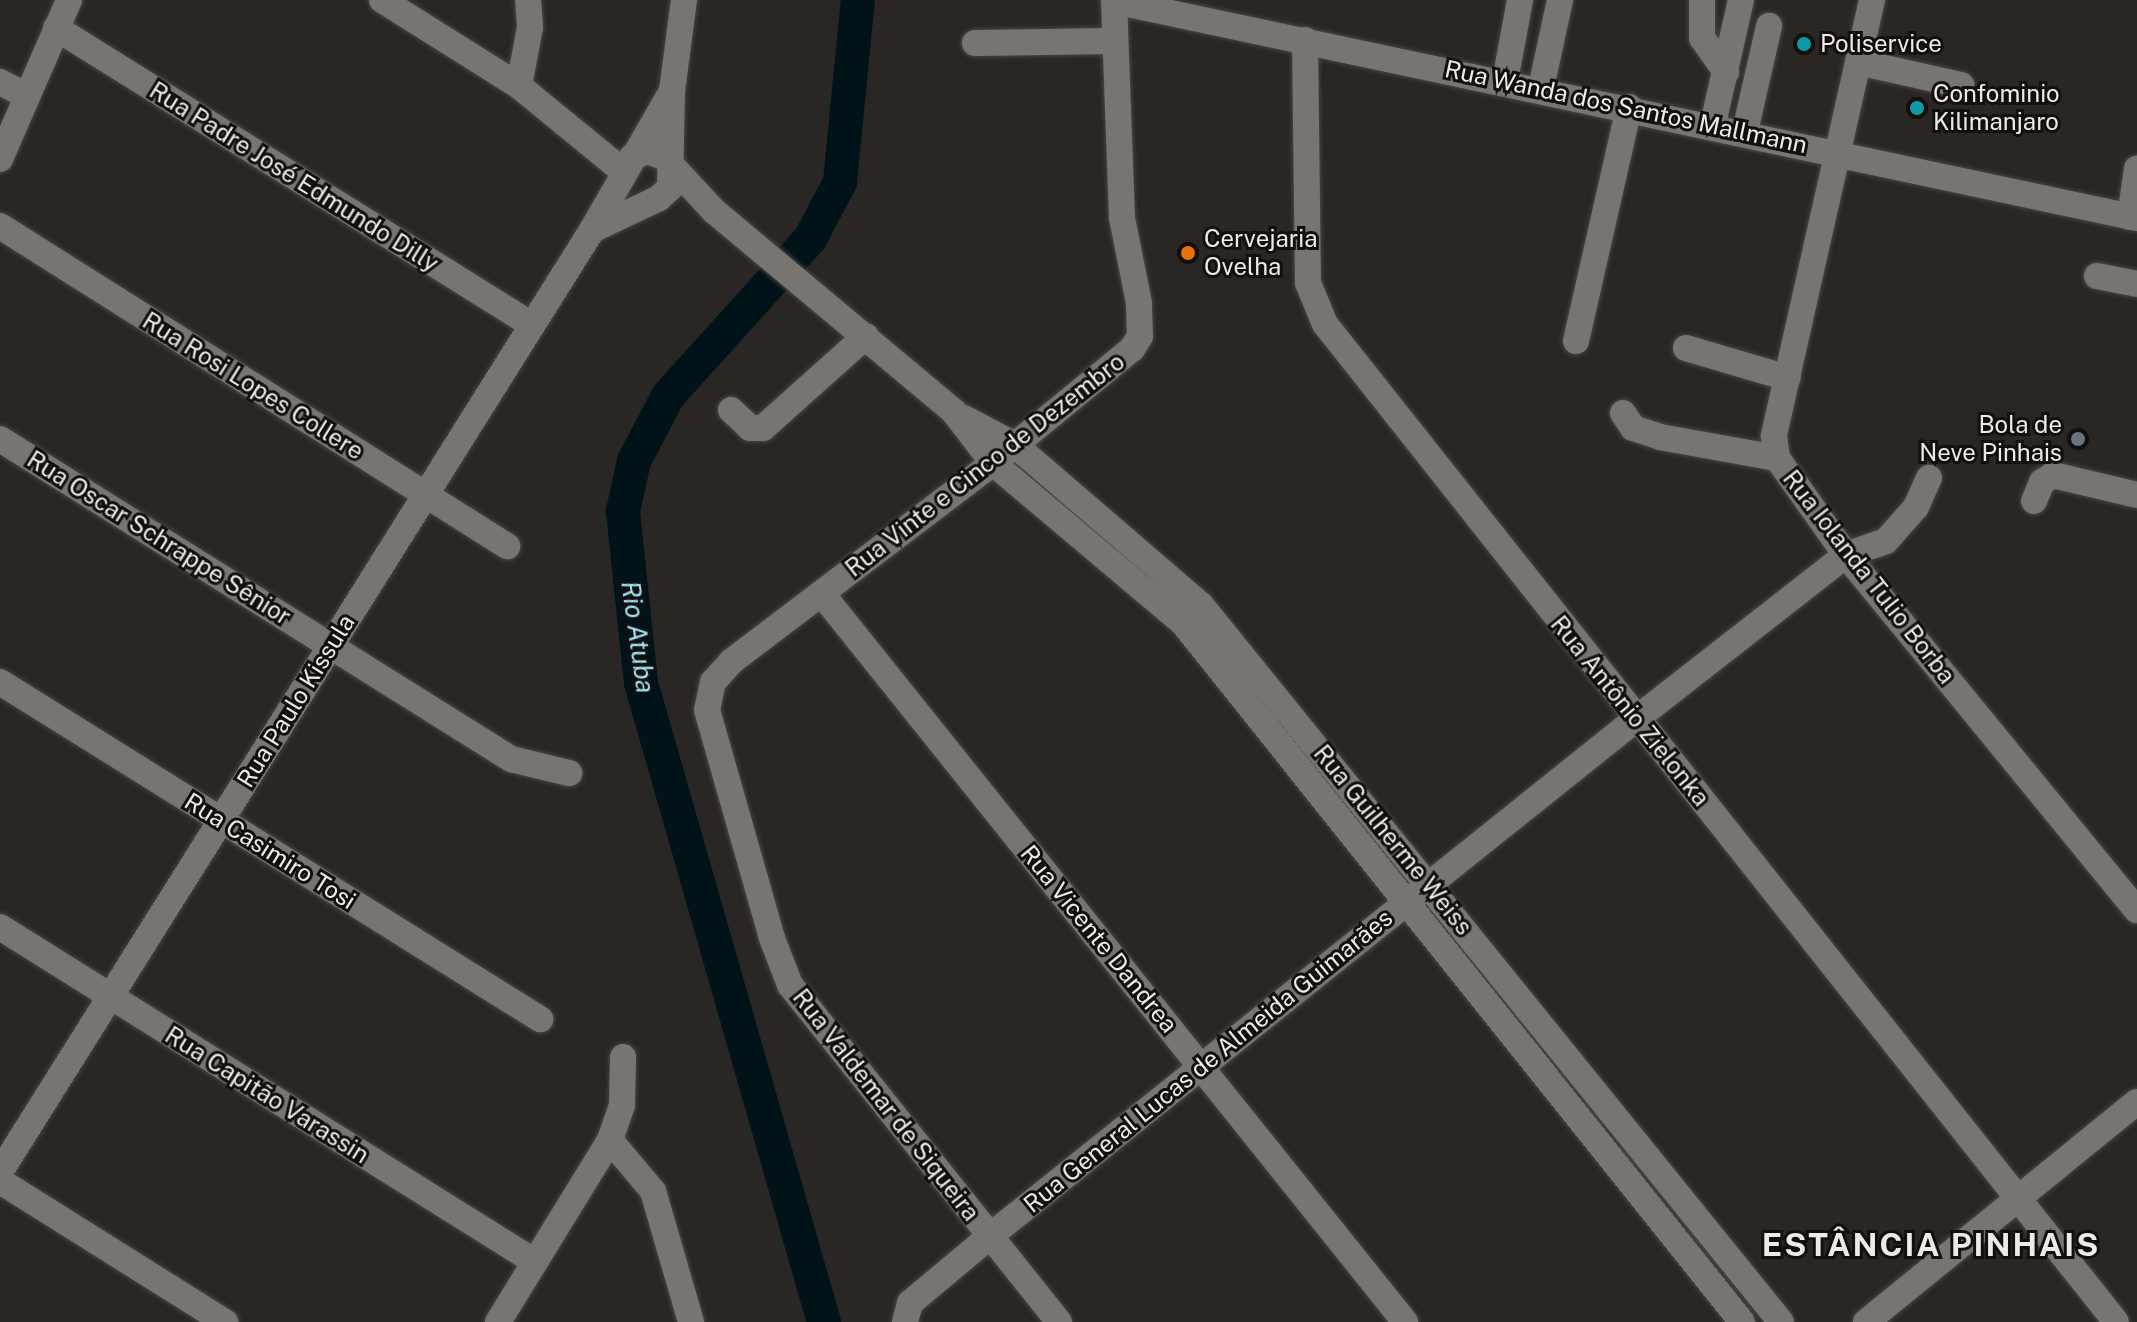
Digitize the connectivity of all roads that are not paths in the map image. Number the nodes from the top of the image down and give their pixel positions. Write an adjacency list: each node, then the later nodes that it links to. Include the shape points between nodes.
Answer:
1 (69, 0): 12 (street)
2 (382, 0): 21 (street)
3 (528, 0): 21 (street, via 530,27)
4 (684, 0): 23 (street, Rua Paulo Kissula)
5 (1114, 0): 13 (street, Rua Wanda dos Santos Mallmann); 14 (street, Rua Vinte e Cinco de Dezembro)
6 (1520, 0): 18 (street)
7 (1560, 0): 22 (street)
8 (1702, 0): 17 (street, via 1702,38)
9 (1741, 0): 17 (street)
10 (1872, 0): 16 (street, Rua Iolanda Tulio Borba)
11 (1769, 26): 27 (street)
12 (56, 28): 24 (street); 40 (street, Rua Padre José Edmundo Dilly)
13 (1305, 40): 18 (street, Rua Wanda dos Santos Mallmann); 62 (street, Rua Antônio Zielonka, via 1308,283 1325,324)
14 (1115, 41): 15 (street); 49 (street, Rua Vinte e Cinco de Dezembro, via 1122,218 1140,336 1132,349)
15 (975, 43)
16 (1858, 62): 20 (street); 28 (street, Rua Iolanda Tulio Borba)
17 (1726, 72): 26 (street)
18 (1505, 81): 22 (street, Rua Wanda dos Santos Mallmann)
19 (0, 82): 24 (street)
20 (1961, 85)
21 (519, 86): 30 (street)
22 (1541, 88): 25 (street, Rua Wanda dos Santos Mallmann)
23 (672, 91): 30 (street, Rua Paulo Kissula); 32 (street, Rua Paulo Kissula)
24 (27, 96): 29 (street)
25 (1629, 107): 26 (street, Rua Wanda dos Santos Mallmann); 42 (street)
26 (1713, 124): 27 (street, Rua Wanda dos Santos Mallmann)
27 (1745, 131): 28 (street, Rua Wanda dos Santos Mallmann)
28 (1834, 152): 34 (street, Rua Wanda dos Santos Mallmann); 44 (street, Rua Iolanda Tulio Borba)
29 (0, 159)
30 (628, 164): 32 (street, via 657,153); 33 (street, via 630,193); 37 (street, Rua Paulo Kissula)
31 (2137, 169): 34 (street)
32 (673, 172): 33 (street, via 670,188); 35 (street, Rua Guilherme Weiss)
33 (652, 201): 35 (street); 37 (street)
34 (2133, 217)
35 (723, 218): 41 (street, Rua Guilherme Weiss)
36 (0, 226): 53 (street, Rua Rosi Lopes Collere)
37 (592, 230): 40 (street, Rua Paulo Kissula)
38 (2097, 276): 39 (street)
39 (2137, 284)
40 (532, 325): 53 (street, Rua Paulo Kissula)
41 (866, 336): 45 (street, via 763,428 750,428); 46 (street, Rua Guilherme Weiss)
42 (1576, 341)
43 (1686, 348): 44 (street)
44 (1788, 378): 50 (street, Rua Iolanda Tulio Borba, via 1774,436)
45 (731, 410)
46 (954, 412): 49 (street, Rua Guilherme Weiss); 51 (street, Rua Guilherme Weiss)
47 (1623, 413): 50 (street, via 1633,428 1660,437)
48 (0, 439): 59 (street, Rua Oscar Schrappe Sênior)
49 (1015, 445): 51 (street, Rua Vinte e Cinco de Dezembro); 65 (street, Rua Guilherme Weiss, via 1201,605)
50 (1777, 458): 57 (street, Rua Iolanda Tulio Borba, via 1788,481)
51 (993, 463): 58 (street, Rua Vinte e Cinco de Dezembro); 66 (street, Rua Guilherme Weiss, via 1183,623)
52 (1929, 478): 57 (street, Rua General Lucas de Almeida Guimarães, via 1916,507 1886,541)
53 (425, 494): 56 (street, Rua Rosi Lopes Collere); 59 (street, Rua Paulo Kissula)
54 (2137, 495): 55 (street, via 2053,475 2042,482)
55 (2034, 501)
56 (507, 546)
57 (1846, 555): 62 (street, Rua General Lucas de Almeida Guimarães); 67 (street, Rua Iolanda Tulio Borba)
58 (822, 594): 61 (street, Rua Vinte e Cinco de Dezembro, via 732,661); 72 (street, Rua Vicente Dandrea)
59 (330, 645): 63 (street, Rua Oscar Schrappe Sênior, via 511,759); 64 (street, Rua Paulo Kissula)
60 (0, 682): 64 (street, Rua Casimiro Tosi)
61 (713, 682): 78 (street, Rua Valdemar de Siqueira, via 707,710 790,985)
62 (1636, 719): 65 (street, Rua General Lucas de Almeida Guimarães); 77 (street, Rua Antônio Zielonka)
63 (569, 773)
64 (221, 820): 69 (street, Rua Paulo Kissula); 70 (street, Rua Casimiro Tosi)
65 (1429, 885): 66 (street, Rua General Lucas de Almeida Guimarães); 87 (street, Rua Guilherme Weiss)
66 (1408, 901): 72 (street, Rua General Lucas de Almeida Guimarães); 86 (street, Rua Guilherme Weiss)
67 (2137, 910)
68 (0, 927): 69 (street, Rua Capitão Varassin)
69 (110, 996): 75 (street, Rua Paulo Kissula); 79 (street, Rua Capitão Varassin)
70 (540, 1019)
71 (623, 1057): 74 (street, via 622,1106)
72 (1201, 1067): 78 (street, Rua General Lucas de Almeida Guimarães); 85 (street, Rua Vicente Dandrea)
73 (2137, 1102): 77 (street)
74 (610, 1140): 79 (street); 83 (street, via 653,1191)
75 (0, 1172)
76 (0, 1181): 81 (street)
77 (2019, 1197): 88 (street); 89 (street, Rua Antônio Zielonka)
78 (990, 1236): 80 (street, Rua General Lucas de Almeida Guimarães); 84 (street, Rua Valdemar de Siqueira)
79 (535, 1262): 82 (street)
80 (908, 1312)
81 (225, 1322)
82 (498, 1322)
83 (691, 1322)
84 (1059, 1322)
85 (1405, 1322)
86 (1742, 1322)
87 (1781, 1322)
88 (1866, 1322)
89 (2116, 1322)

